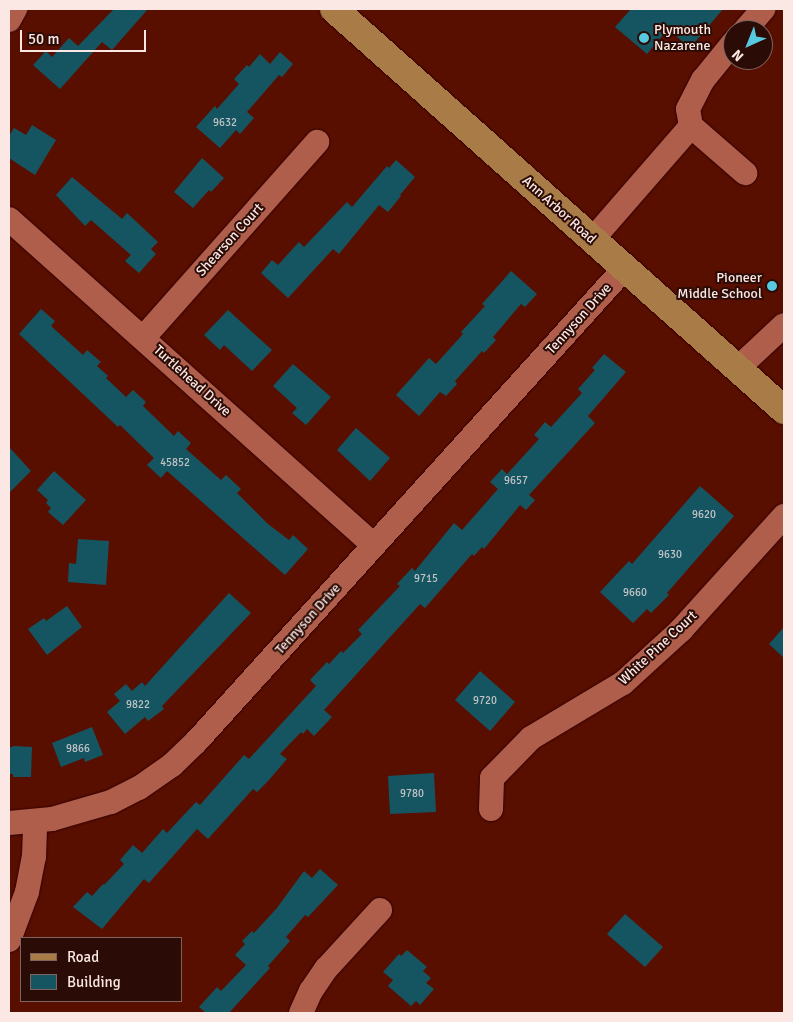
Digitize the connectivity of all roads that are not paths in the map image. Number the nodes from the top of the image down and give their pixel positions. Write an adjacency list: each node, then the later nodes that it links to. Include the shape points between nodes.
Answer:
1 (15, 9): 4 (street)
2 (334, 9): 11 (main road, Ann Arbor Road)
3 (763, 9): 5 (street)
4 (9, 20)
5 (753, 20)
6 (723, 56): 7 (street, via 703,80 688,109)
7 (691, 126): 9 (street); 11 (street)
8 (317, 142): 14 (street, Shearson Court)
9 (745, 173)
10 (9, 219): 14 (street, Turtlehead Drive)
11 (592, 240): 12 (main road, Ann Arbor Road)
12 (624, 269): 15 (main road, Ann Arbor Road); 18 (street, Tennyson Drive)
13 (784, 325): 15 (street)
14 (144, 337): 18 (street, Turtlehead Drive)
15 (737, 369): 16 (main road, Ann Arbor Road)
16 (784, 410)
17 (784, 516): 19 (street, White Pine Court, via 681,630 623,683 531,738 492,778)
18 (374, 545): 20 (street, Tennyson Drive, via 172,765 139,788 111,802)
19 (490, 809)
20 (35, 822): 21 (street, Tennyson Drive); 23 (street, via 34,857 27,892)
21 (9, 823)
22 (380, 910): 24 (street, via 326,969 311,991)
23 (9, 940)
24 (302, 1013)

